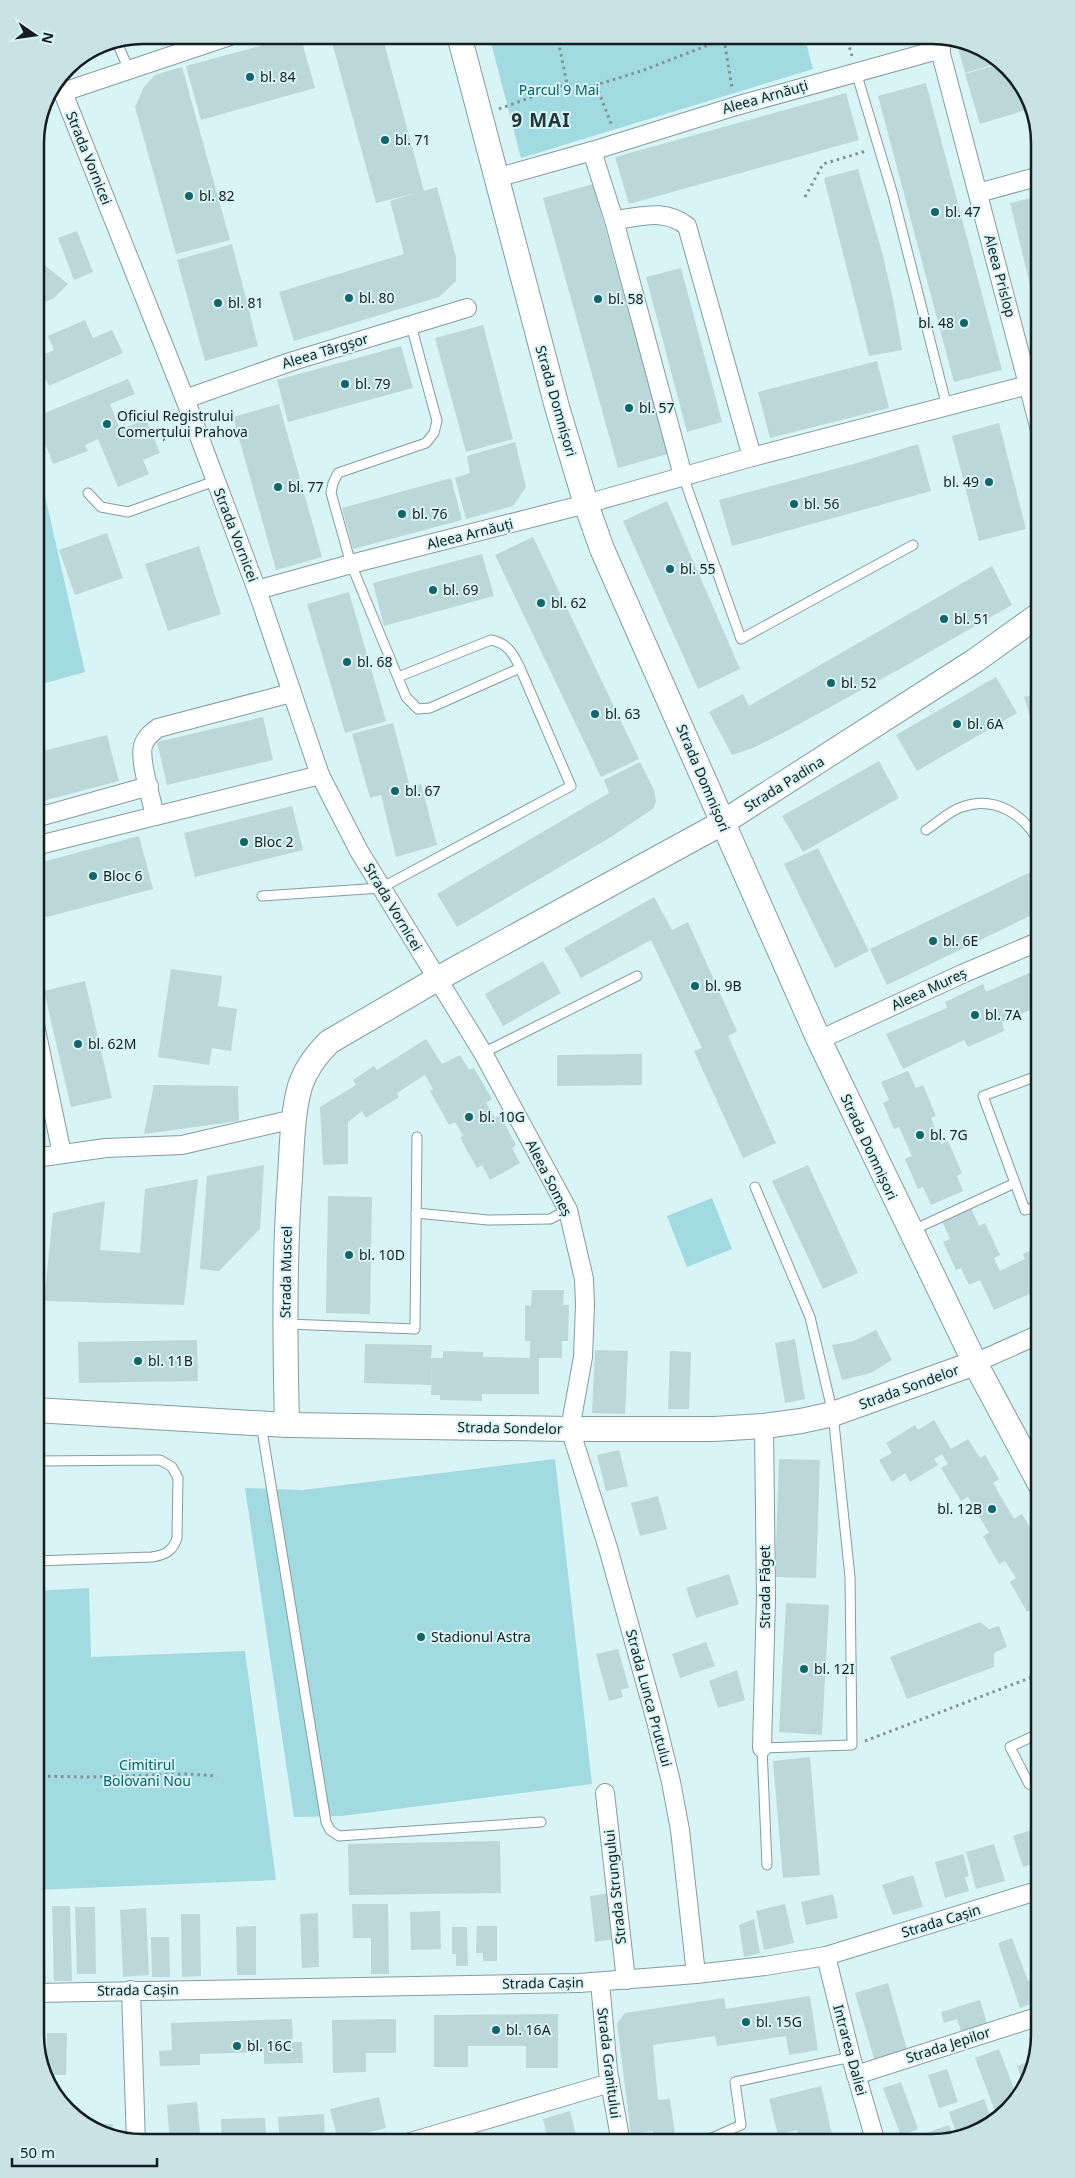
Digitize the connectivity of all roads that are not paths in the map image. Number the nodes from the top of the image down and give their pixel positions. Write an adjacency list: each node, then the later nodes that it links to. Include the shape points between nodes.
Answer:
1 (206, 44): 6 (street)
2 (461, 44): 11 (street, Strada Domnișori)
3 (933, 44): 7 (street, Aleea Arnăuți)
4 (939, 44): 13 (street, Aleea Prislop)
5 (119, 47): 6 (lane)
6 (129, 70): 8 (street)
7 (856, 72): 10 (street, Aleea Arnăuți); 20 (lane, via 893,195)
8 (62, 86)
9 (61, 87): 19 (street, Strada Vornicei)
10 (592, 151): 11 (street, Aleea Arnăuți); 14 (street)
11 (496, 178): 25 (street, Strada Domnișori)
12 (1031, 179): 13 (street)
13 (978, 194): 17 (street, Aleea Prislop)
14 (614, 220): 21 (street, via 664,214 676,217 687,226); 22 (street)
15 (467, 308): 16 (street, Aleea Târgșor)
16 (411, 325): 19 (street, Aleea Târgșor, via 293,361); 27 (lane, via 437,421 434,434 426,443 338,473 331,493)
17 (1028, 385): 18 (street, Aleea Prislop); 20 (street, Aleea Arnăuți)
18 (1031, 396)
19 (185, 400): 23 (street, Strada Vornicei)
20 (947, 408): 21 (street, Aleea Arnăuți)
21 (752, 457): 22 (street, Aleea Arnăuți)
22 (683, 476): 25 (street, Aleea Arnăuți); 26 (lane, via 741,638)
23 (215, 481): 24 (lane, via 128,512 101,507); 28 (street, Strada Vornicei)
24 (88, 493)
25 (586, 504): 27 (street, Aleea Arnăuți); 37 (street, Strada Domnișori, via 602,549)
26 (913, 546)
27 (351, 564): 28 (street, Aleea Arnăuți); 31 (lane)
28 (257, 590): 32 (street, Strada Vornicei)
29 (1031, 620): 37 (street, Strada Padina, via 961,671)
30 (520, 668): 31 (lane, via 514,654 502,642 491,640); 31 (lane, via 430,708 418,709 406,697); 41 (lane, via 571,786)
31 (398, 677)
32 (291, 693): 33 (street, Strada Vornicei); 34 (street, via 158,728 147,736 143,745)
33 (320, 775): 36 (street); 41 (street, Strada Vornicei)
34 (149, 786): 35 (street); 36 (street)
35 (44, 815)
36 (155, 816): 40 (street)
37 (722, 823): 45 (street, Strada Padina); 46 (street, Strada Domnișori)
38 (926, 830): 39 (lane, via 961,807 986,802 1006,808 1022,820)
39 (1031, 832)
40 (44, 844)
41 (381, 888): 42 (lane); 45 (street, Strada Vornicei)
42 (262, 896)
43 (1031, 945): 46 (street, Aleea Mureș)
44 (637, 976): 47 (lane)
45 (437, 979): 47 (street, Aleea Someș); 50 (street, Strada Muscel, via 329,1042 317,1053 301,1085)
46 (819, 1040): 59 (street, Strada Domnișori)
47 (483, 1053): 57 (street, Aleea Someș)
48 (44, 1068): 52 (street)
49 (1031, 1078): 54 (lane, via 983,1096)
50 (294, 1119): 52 (street, via 182,1145 106,1148); 60 (street, Strada Muscel)
51 (417, 1137): 58 (lane)
52 (62, 1154): 53 (street)
53 (44, 1157)
54 (1015, 1183): 56 (lane, via 1025,1210); 59 (lane)
55 (755, 1187): 64 (lane, via 810,1317)
56 (1031, 1208)
57 (568, 1210): 58 (lane, via 550,1219 488,1220); 68 (street, Aleea Someș, via 584,1279 583,1358)
58 (416, 1213): 60 (lane, via 415,1329)
59 (909, 1231): 62 (street, Strada Domnișori)
60 (285, 1324): 66 (street, Strada Muscel)
61 (1031, 1338): 62 (street)
62 (975, 1363): 64 (street, Strada Sondelor); 70 (street, Strada Domnișori)
63 (44, 1411): 65 (street, Strada Sondelor)
64 (833, 1414): 67 (street, Strada Sondelor); 73 (lane, via 850,1577 852,1745)
65 (261, 1424): 66 (street, Strada Sondelor); 76 (lane, via 326,1822 330,1830 339,1836)
66 (287, 1425): 68 (street, Strada Sondelor)
67 (764, 1426): 68 (street, Strada Sondelor); 73 (street, Strada Făget, via 766,1597)
68 (570, 1428): 80 (street, Strada Lunca Prutului, via 608,1548 671,1782 680,1830)
69 (44, 1461): 71 (lane, via 160,1460 172,1466 178,1478 177,1538 169,1552 152,1557)
70 (1031, 1467)
71 (44, 1561)
72 (1031, 1737): 74 (lane, via 1010,1747)
73 (762, 1748): 77 (lane)
74 (1031, 1783)
75 (605, 1793): 81 (street, Strada Strungului)
76 (542, 1822)
77 (767, 1866)
78 (1031, 1893): 79 (street, Strada Cașin)
79 (826, 1956): 80 (street, Strada Cașin); 86 (street, Intrarea Daliei)
80 (696, 1974): 81 (street, Strada Cașin)
81 (626, 1980): 82 (street, Strada Cașin)
82 (600, 1982): 83 (street, Strada Cașin); 88 (street, Strada Granitului)
83 (131, 1990): 84 (street, Strada Cașin); 89 (street)
84 (44, 1992)
85 (1031, 2019): 87 (street, Strada Jepilor)
86 (851, 2057): 87 (street, Intrarea Daliei); 92 (lane, via 735,2082 741,2125)
87 (856, 2075): 93 (street, Intrarea Daliei)
88 (610, 2083): 90 (street); 91 (street, Strada Granitului)
89 (136, 2134)
90 (437, 2134)
91 (619, 2134)
92 (725, 2134)
93 (873, 2134)

